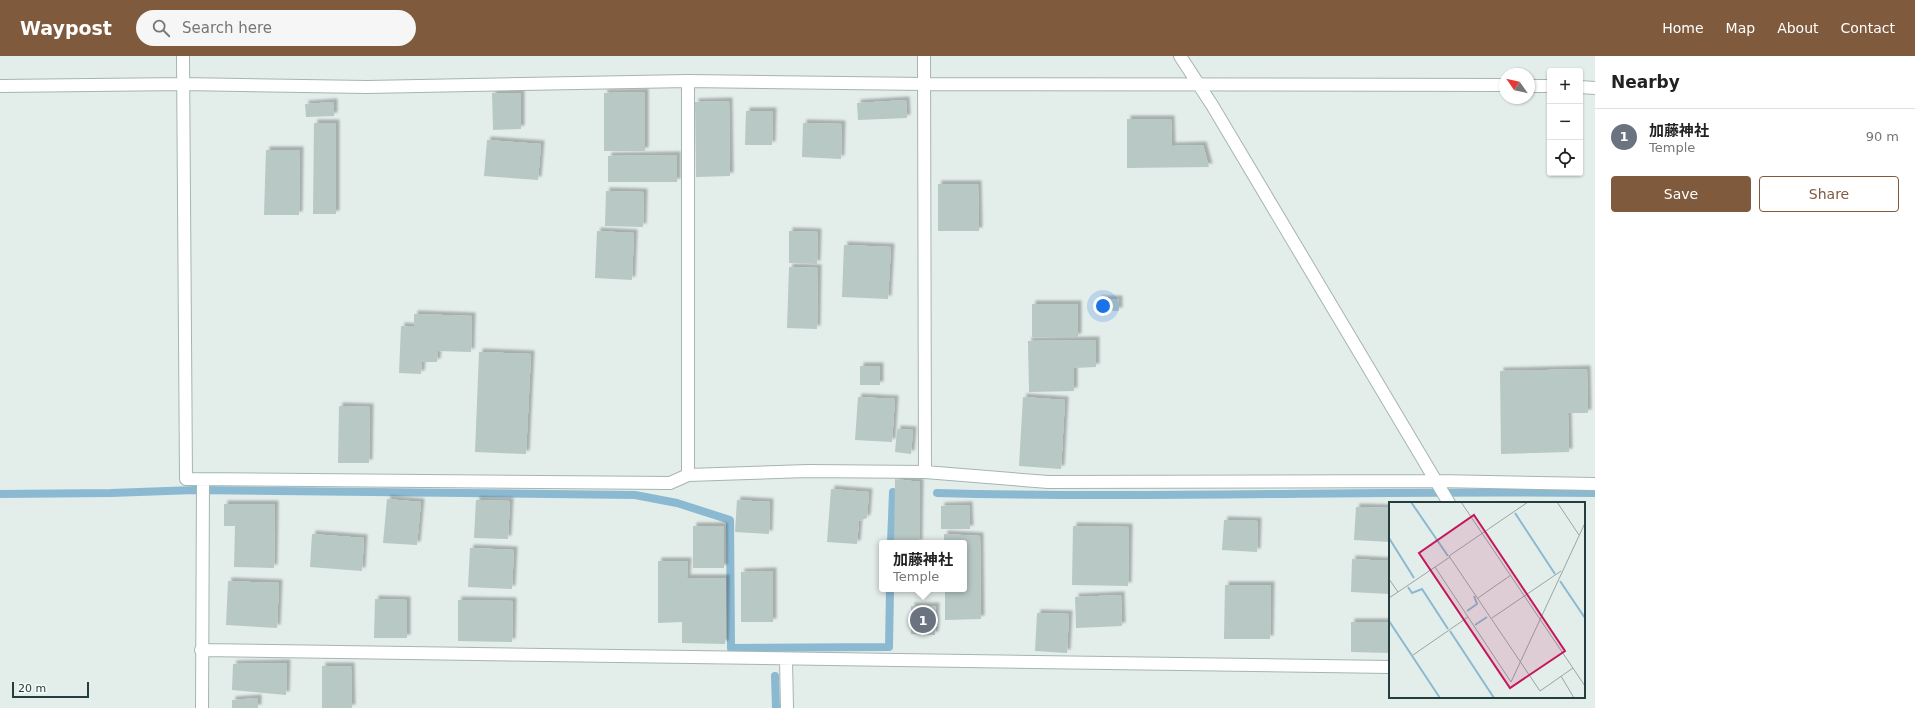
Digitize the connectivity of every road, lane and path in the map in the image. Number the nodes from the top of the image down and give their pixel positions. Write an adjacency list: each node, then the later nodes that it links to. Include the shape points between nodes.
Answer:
1 (183, 56): 5 (street)
2 (924, 56): 6 (street)
3 (1180, 56): 7 (street)
4 (688, 80): 5 (street, via 367,87); 6 (street); 15 (street)
5 (183, 84): 9 (street); 18 (street, via 186,479)
6 (924, 84): 7 (street); 14 (street)
7 (1197, 84): 8 (street); 16 (street)
8 (1499, 85)
9 (0, 86)
10 (1535, 86): 11 (street)
11 (1547, 86)
12 (1583, 87): 13 (street)
13 (1595, 88)
14 (925, 472): 15 (street, via 808,471); 16 (street, via 1048,482)
15 (688, 475): 18 (street, via 670,483)
16 (1439, 484): 17 (street); 19 (street)
17 (1595, 484)
18 (204, 486): 20 (street)
19 (1448, 501)
20 (201, 650): 21 (street); 23 (street)
21 (786, 660): 22 (street); 24 (street)
22 (1389, 667)
23 (202, 708)
24 (787, 708)

